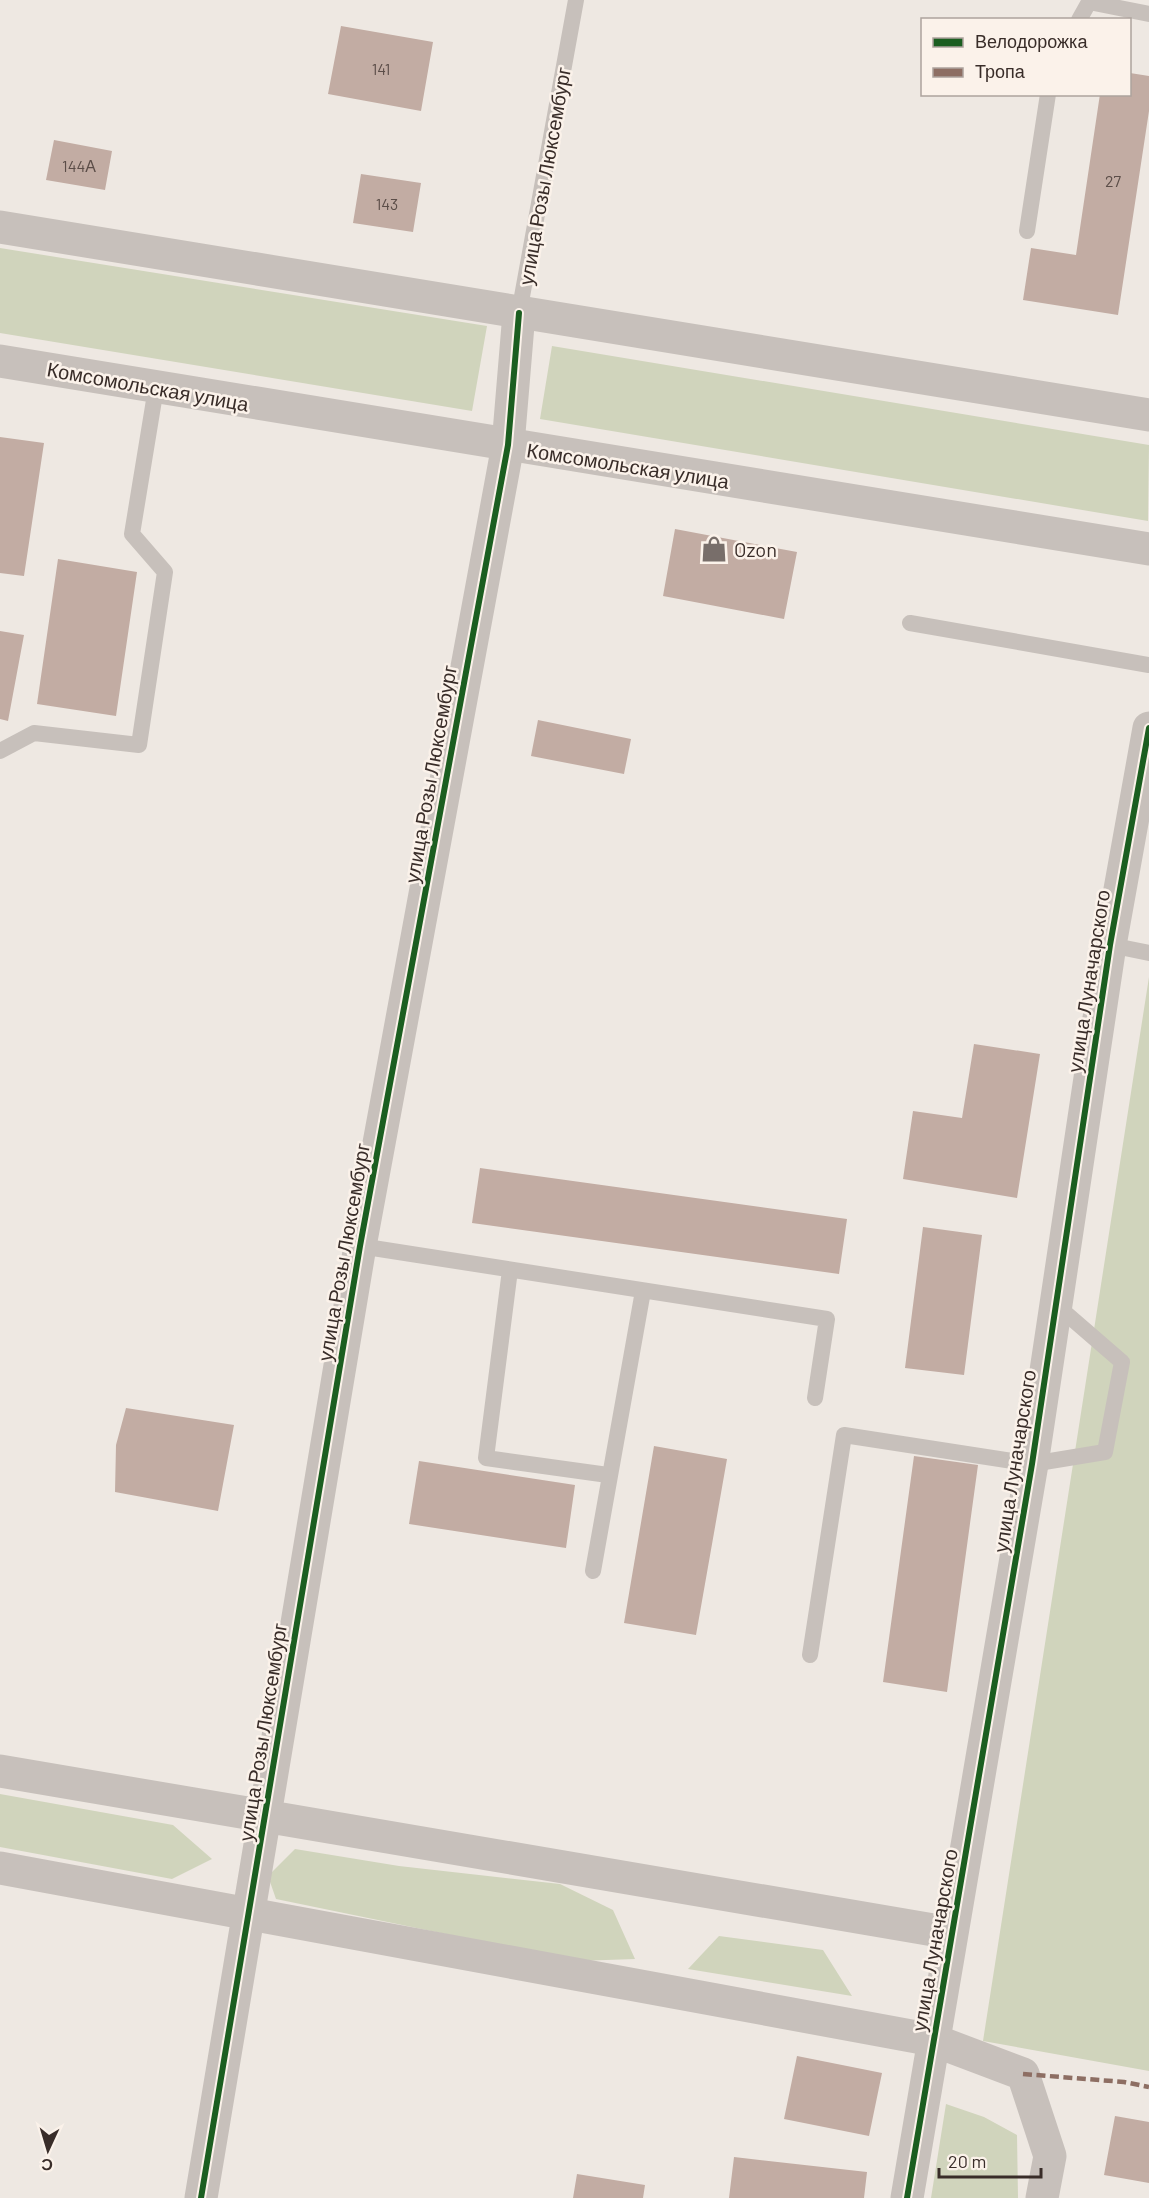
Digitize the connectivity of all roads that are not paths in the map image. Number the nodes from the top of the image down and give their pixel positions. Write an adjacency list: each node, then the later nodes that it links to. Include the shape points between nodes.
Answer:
1 (576, 0): 8 (lane, улица Розы Люксембург)
2 (1090, 1): 3 (lane); 4 (lane)
3 (1149, 14)
4 (1080, 18)
5 (1048, 96): 7 (lane)
6 (0, 227): 8 (street)
7 (1027, 231)
8 (519, 313): 11 (street); 12 (street, улица Розы Люксембург)
9 (0, 361): 10 (street, Комсомольская улица)
10 (156, 388): 12 (street, Комсомольская улица); 17 (lane, via 132,534 165,572 139,744 34,733)
11 (1149, 415)
12 (508, 445): 13 (street, Комсомольская улица); 20 (street, улица Розы Люксембург)
13 (1149, 549)
14 (910, 623): 15 (lane)
15 (1149, 665)
16 (1149, 728): 18 (street, улица Луначарского)
17 (0, 751)
18 (1110, 945): 19 (lane); 23 (street, улица Луначарского)
19 (1149, 952)
20 (360, 1246): 21 (lane); 30 (street, улица Розы Люксембург)
21 (510, 1270): 22 (lane); 26 (lane, via 486,1458)
22 (643, 1291): 24 (lane, via 827,1319); 26 (lane)
23 (1054, 1304): 25 (street, улица Луначарского); 25 (lane, via 1122,1362 1105,1452)
24 (815, 1398)
25 (1032, 1464): 28 (lane, via 844,1435); 33 (street, улица Луначарского)
26 (608, 1475): 27 (lane)
27 (593, 1571)
28 (810, 1655)
29 (0, 1771): 30 (street)
30 (265, 1817): 32 (street, улица Розы Люксембург); 33 (street)
31 (0, 1868): 32 (street)
32 (250, 1913): 34 (street); 35 (street, улица Розы Люксембург)
33 (951, 1933): 34 (street, улица Луначарского)
34 (933, 2040): 36 (street, улица Луначарского); 37 (street, via 1023,2074 1050,2156)
35 (201, 2198)
36 (907, 2198)
37 (1042, 2198)

